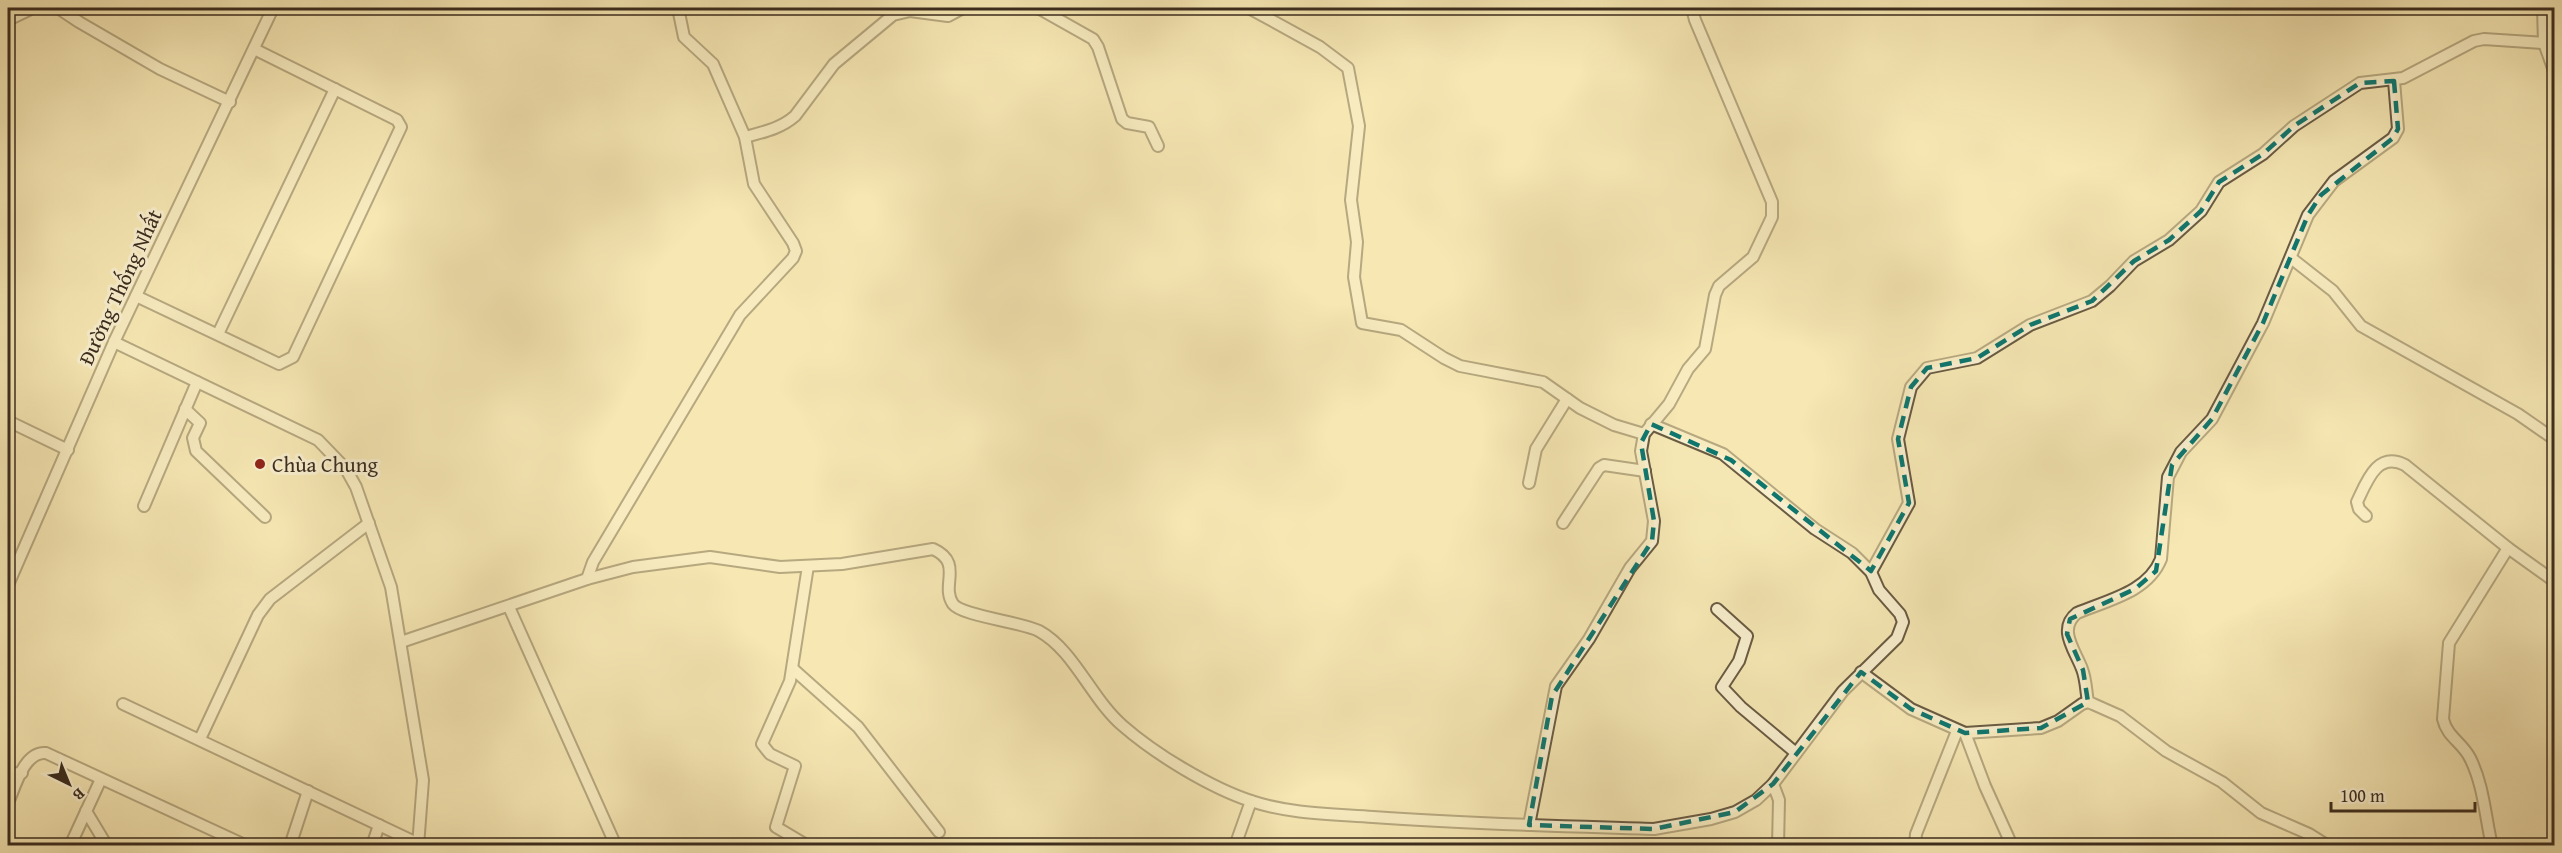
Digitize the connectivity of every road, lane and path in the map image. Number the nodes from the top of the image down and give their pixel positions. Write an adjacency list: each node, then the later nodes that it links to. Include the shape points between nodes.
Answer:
1 (33, 8): 10 (street)
2 (58, 8): 16 (street, via 160,69)
3 (273, 8): 12 (street, Đường Thống Nhất)
4 (678, 8): 17 (street, via 684,37 713,64)
5 (963, 8): 17 (street, via 948,16 910,11 893,15 834,64 787,123)
6 (1038, 8): 18 (street, via 1093,39 1122,119 1149,127)
7 (1249, 8): 24 (street, via 1320,47 1347,69 1359,126 1351,200 1357,242 1354,277 1362,323 1401,330 1460,366 1543,382)
8 (1692, 8): 27 (street, via 1773,209 1753,257 1719,286 1705,349)
9 (2543, 8): 11 (street)
10 (8, 20)
11 (2544, 43): 13 (street); 14 (street, via 2475,41)
12 (254, 49): 15 (street); 16 (street, Đường Thống Nhất)
13 (2554, 71)
14 (2394, 81): 19 (street, via 2398,129 2393,138 2321,195 2308,215); 40 (street, via 2360,83 2295,126 2263,154 2219,183 2201,211 2169,240 2134,261 2092,301 2030,325 1977,357 1927,368 1911,387 1898,439 1909,503)
15 (335, 89): 21 (street); 21 (street, via 397,120 401,127 298,347 293,357 279,364)
16 (230, 102): 20 (street, Đường Thống Nhất)
17 (745, 137): 41 (street, via 754,184 796,250 740,315 593,561)
18 (1158, 146)
19 (2291, 258): 29 (street, via 2333,291 2361,326 2518,414); 49 (street, via 2263,323 2212,419 2172,465 2162,559 2156,571 2135,589 2070,619 2067,634 2085,678)
20 (136, 296): 21 (street); 22 (street, Đường Thống Nhất)
21 (218, 334)
22 (114, 342): 23 (street); 30 (street, Đường Thống Nhất)
23 (197, 382): 25 (street); 36 (street, via 318,440 346,469)
24 (1567, 399): 28 (street, via 1614,424); 32 (street, via 1536,449)
25 (185, 409): 33 (street); 35 (street, via 200,423 193,438 196,451)
26 (8, 421): 30 (street)
27 (1651, 424): 28 (street); 40 (street, via 1731,460)
28 (1644, 434): 31 (street, via 1641,451)
29 (2554, 439)
30 (68, 450): 43 (street, Đường Thống Nhất)
31 (1645, 471): 37 (street, via 1604,465 1599,468); 63 (street, via 1654,521 1652,541 1630,568 1556,686)
32 (1529, 483)
33 (144, 506)
34 (2366, 516): 38 (street, via 2357,502 2369,477 2381,465 2397,461)
35 (265, 517)
36 (369, 523): 46 (street, via 388,576); 52 (street, via 270,599 258,615)
37 (1563, 523)
38 (2508, 548): 42 (street); 78 (street, via 2453,633 2446,654 2445,728 2470,758 2485,800)
39 (808, 566): 41 (street, via 780,567 710,557 633,567); 47 (street); 59 (street, via 858,563 933,549 941,553 950,568 951,597 959,609 1036,630 1048,637 1121,725 1198,777)
40 (1871, 572): 48 (street, via 1903,622 1897,638)
41 (587, 579): 44 (street)
42 (2554, 581)
43 (8, 585)
44 (509, 607): 46 (street); 72 (street)
45 (1718, 609): 53 (street, via 1747,636 1739,661 1722,687)
46 (401, 642): 66 (street, via 423,780)
47 (793, 669): 64 (street, via 858,727); 73 (street, via 762,744 770,754 795,766 776,827)
48 (1861, 672): 51 (street, via 1911,709); 53 (street)
49 (2088, 702): 51 (street, via 2041,728); 77 (street, via 2120,716 2158,746 2222,782 2261,813)
50 (123, 704): 52 (street)
51 (1961, 732): 65 (street); 76 (street, via 1916,834)
52 (200, 739): 58 (street)
53 (1796, 753): 57 (street)
54 (22, 773): 55 (street); 56 (street, via 27,762 41,753); 60 (street)
55 (8, 774)
56 (101, 779): 61 (street); 69 (street)
57 (1773, 784): 63 (street, via 1735,812 1682,826 1654,829); 75 (street, via 1779,800)
58 (308, 791): 62 (street); 70 (street)
59 (1251, 801): 63 (street, via 1298,811); 74 (street)
60 (8, 803)
61 (86, 812): 67 (street); 68 (street)
62 (379, 825): 66 (street); 71 (street)
63 (1529, 825)
64 (939, 832)
65 (2009, 839)
66 (418, 845)
67 (70, 846)
68 (107, 846)
69 (247, 846)
70 (290, 846)
71 (372, 846)
72 (616, 846)
73 (808, 846)
74 (1235, 846)
75 (1778, 846)
76 (1915, 846)
77 (2328, 846)
78 (2492, 846)

